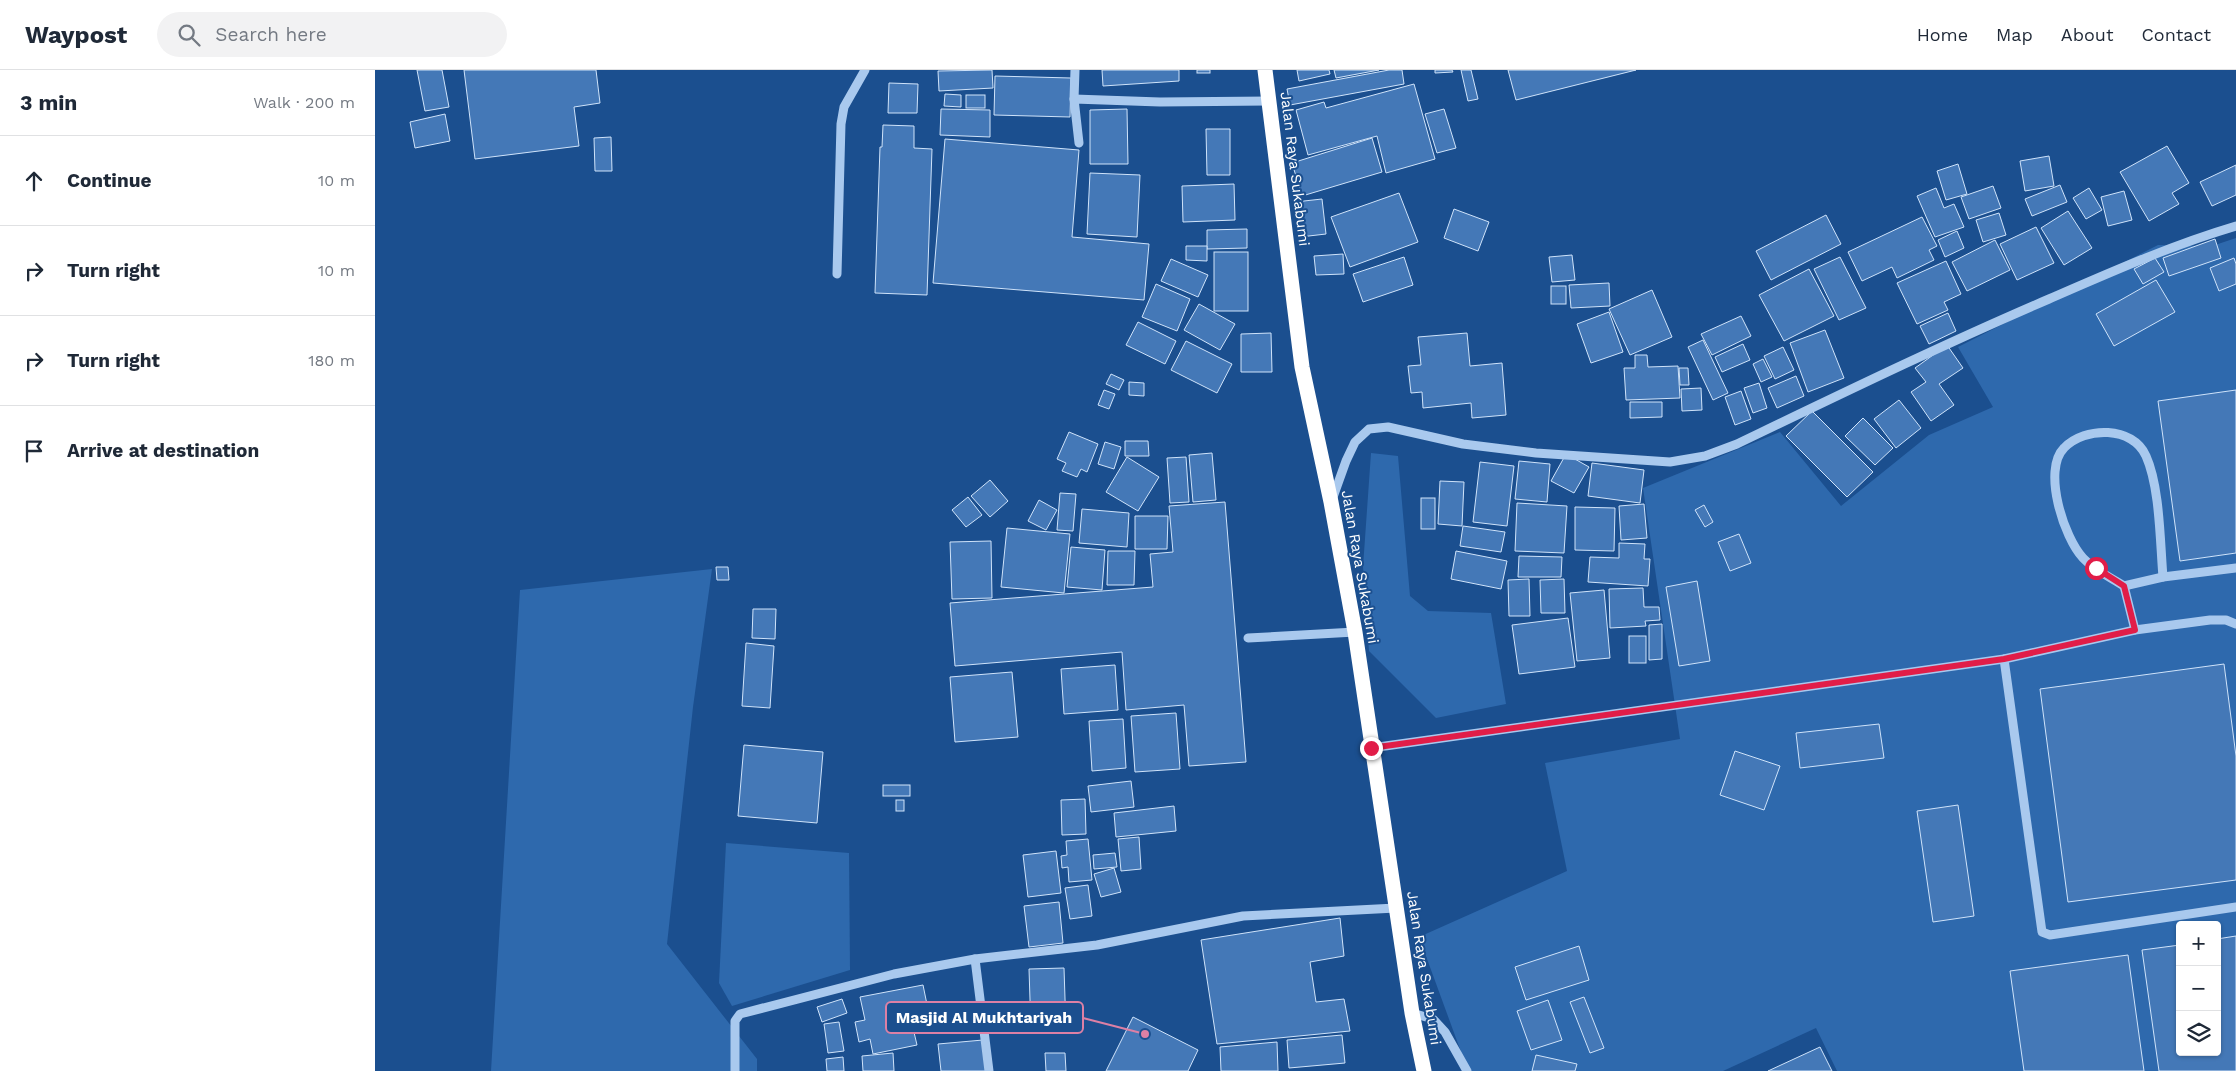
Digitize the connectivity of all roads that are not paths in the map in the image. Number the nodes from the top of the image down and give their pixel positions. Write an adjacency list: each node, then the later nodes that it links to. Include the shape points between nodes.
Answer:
1 (865, 70): 8 (street, via 844,107 841,124)
2 (1075, 70): 4 (street)
3 (1265, 70): 5 (highway, Jalan Raya Sukabumi)
4 (1075, 99): 5 (street); 6 (street)
5 (1269, 101): 9 (highway, Jalan Raya Sukabumi, via 1302,367)
6 (1079, 143)
7 (2236, 226): 9 (street, via 2113,270 1705,456 1671,462 1536,453 1463,444 1388,427 1369,429 1355,442)
8 (837, 274)
9 (1331, 502): 15 (highway, Jalan Raya Sukabumi)
10 (2236, 568): 11 (street)
11 (2163, 577): 12 (street); 12 (street, via 2154,491 2142,448 2124,434 2097,433 2078,438 2063,448 2055,477 2058,499 2073,545 2083,558)
12 (2124, 586): 14 (street)
13 (2236, 624): 14 (street, via 2210,620)
14 (2135, 630): 17 (street)
15 (1355, 632): 16 (street); 18 (highway, Jalan Raya Sukabumi)
16 (1248, 638)
17 (2004, 659): 18 (street); 19 (street, via 2042,932 2050,935)
18 (1371, 748): 20 (highway, Jalan Raya Sukabumi)
19 (2236, 907)
20 (1396, 908): 21 (street, via 1243,916 1097,945); 22 (highway, Jalan Raya Sukabumi)
21 (975, 959): 23 (street, via 894,974 740,1014 735,1021); 24 (street)
22 (1412, 1013): 25 (highway, Jalan Raya Sukabumi); 26 (street, via 1433,1019 1445,1032)
23 (735, 1071)
24 (989, 1071)
25 (1424, 1071)
26 (1467, 1071)

